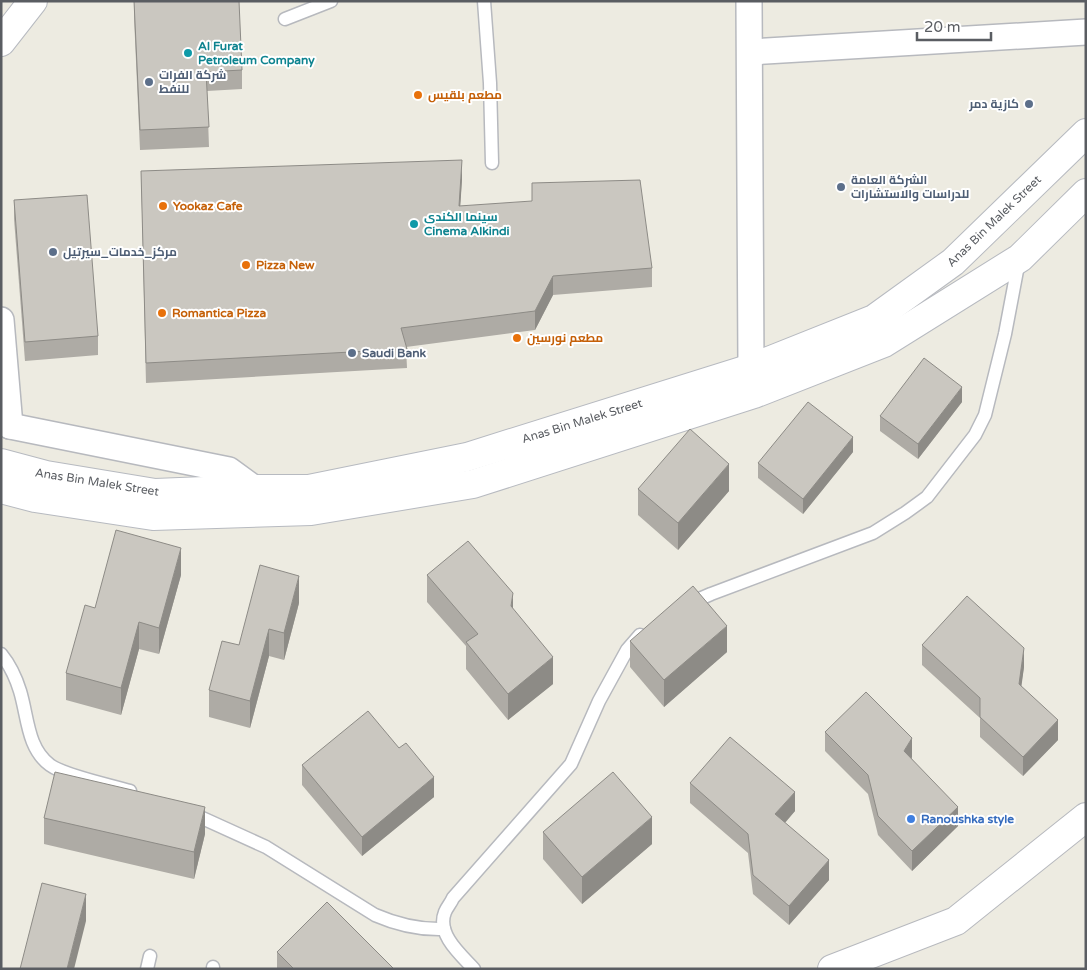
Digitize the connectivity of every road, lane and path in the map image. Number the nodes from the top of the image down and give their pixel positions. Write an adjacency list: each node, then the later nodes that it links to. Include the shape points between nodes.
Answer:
1 (33, 1): 7 (main road)
2 (331, 1): 5 (lane)
3 (484, 1): 10 (lane)
4 (749, 1): 8 (street)
5 (285, 19)
6 (1086, 32): 8 (street)
7 (1, 42)
8 (750, 52): 14 (street)
9 (1086, 133): 14 (main road, Anas Bin Malek Street, via 954,262 874,319)
10 (492, 162)
11 (1086, 193): 12 (main road, Anas Bin Malek Street)
12 (1020, 258): 17 (main road, Anas Bin Malek Street, via 884,343 754,394 473,484 311,511 153,516 36,498); 19 (lane, via 985,415 975,434 927,497 873,532)
13 (1, 320): 15 (street)
14 (751, 368): 18 (main road, Anas Bin Malek Street, via 466,457 308,489)
15 (6, 423): 18 (street, via 229,470)
16 (1, 463): 18 (main road, Anas Bin Malek Street, via 46,475 155,494)
17 (1, 489)
18 (255, 489)
19 (676, 610)
20 (646, 628): 25 (lane, via 627,650 599,701 571,764 453,898 444,914)
21 (1, 654): 22 (lane, via 14,674 34,746 41,757 63,771)
22 (139, 794)
23 (179, 808): 25 (lane, via 266,847 375,915 409,927)
24 (1086, 817): 29 (main road, via 956,921)
25 (444, 928): 28 (lane, via 453,947)
26 (150, 956): 27 (lane)
27 (147, 969)
28 (474, 969)
29 (832, 969)

